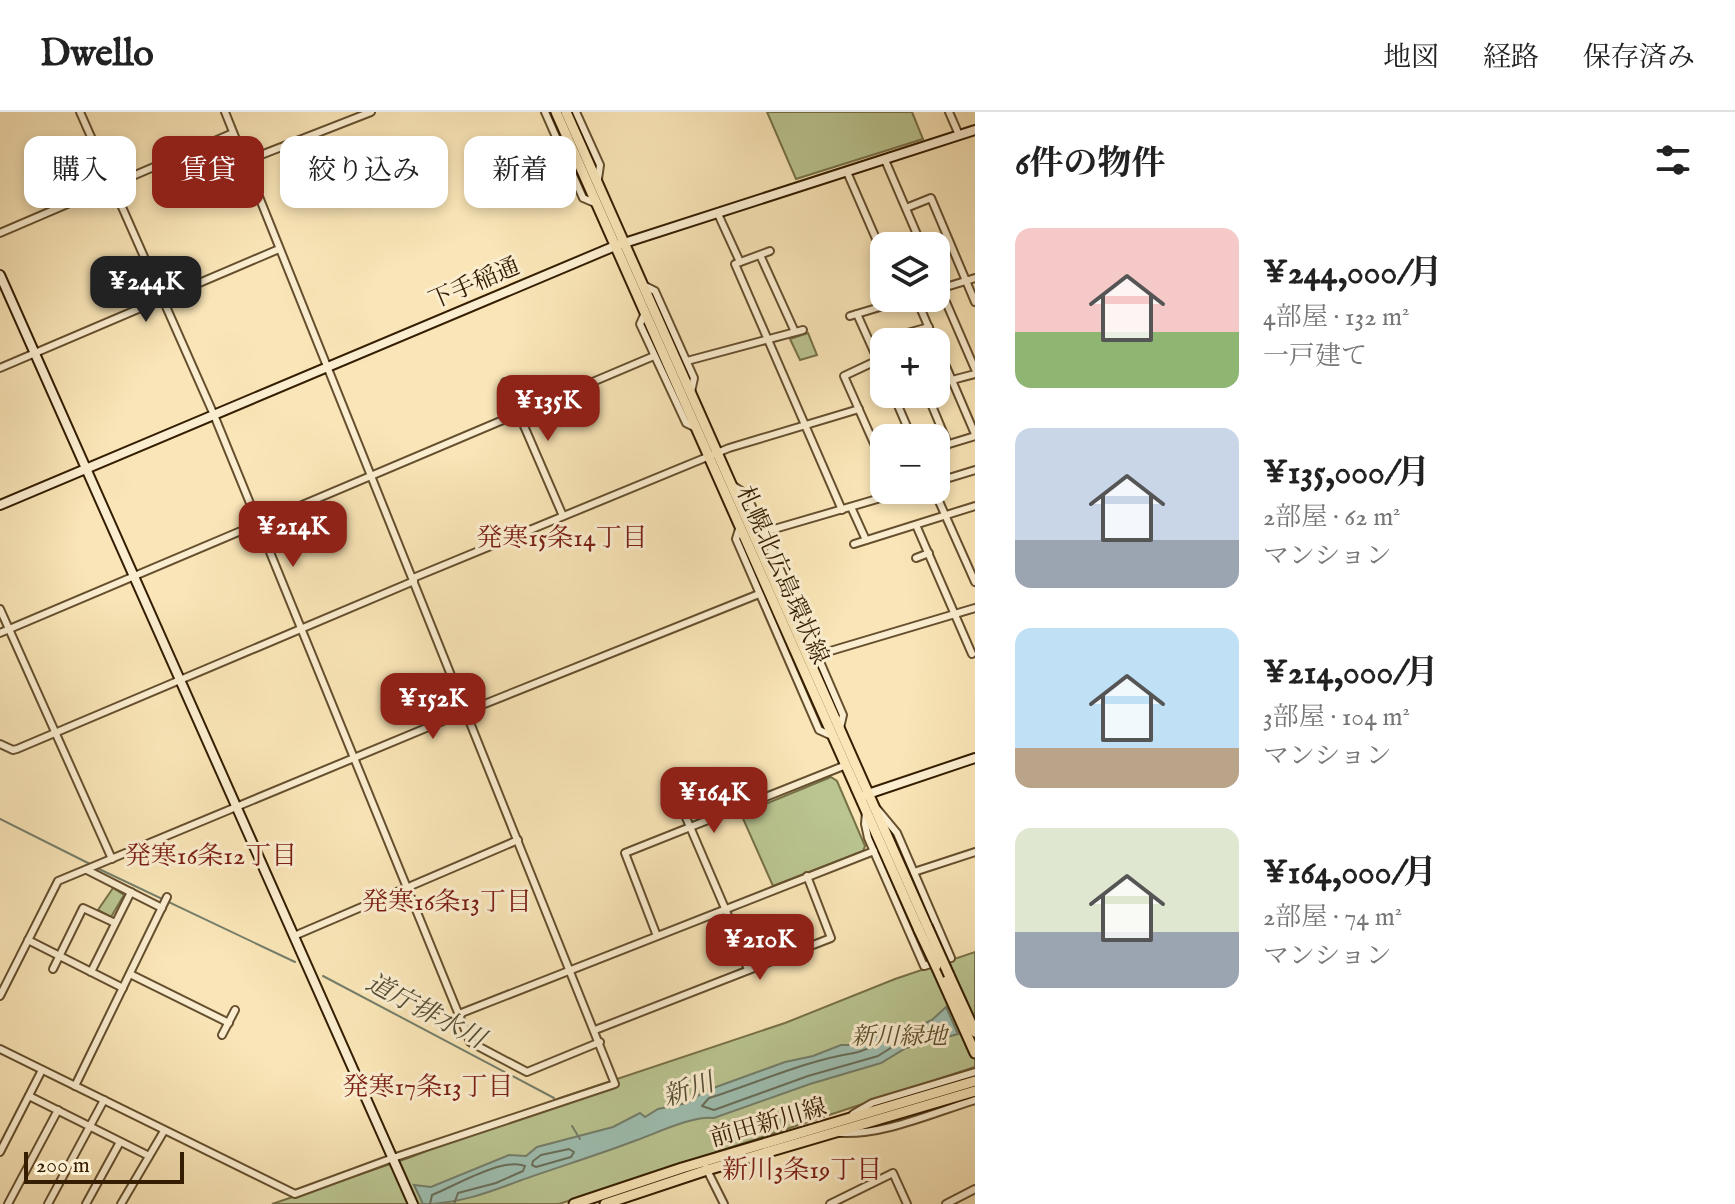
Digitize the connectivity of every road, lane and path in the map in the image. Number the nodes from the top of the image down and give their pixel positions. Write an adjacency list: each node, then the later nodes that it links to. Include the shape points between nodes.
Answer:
1 (80, 112): 12 (street)
2 (225, 112): 10 (street)
3 (371, 112): 14 (street)
4 (545, 112): 19 (street, via 583,198)
5 (556, 112): 19 (main road, 札幌北広島環状線)
6 (566, 112): 18 (main road, 札幌北広島環状線)
7 (576, 112): 18 (street, via 600,165)
8 (949, 112): 11 (street)
9 (975, 130): 11 (street, 下手稲通)
10 (233, 133): 13 (street); 17 (street)
11 (959, 135): 15 (street, 下手稲通)
12 (91, 136)
13 (234, 136)
14 (264, 154)
15 (885, 160): 16 (street, 下手稲通); 23 (street)
16 (847, 172): 24 (street, 下手稲通); 25 (street)
17 (136, 175)
18 (598, 183): 28 (main road, 札幌北広島環状線)
19 (597, 204): 28 (main road, 札幌北広島環状線)
20 (58, 208): 27 (street)
21 (122, 208): 38 (street)
22 (262, 208): 29 (street)
23 (906, 208): 26 (street); 35 (street, via 931,198)
24 (718, 214): 28 (street, 下手稲通); 32 (street)
25 (873, 232)
26 (916, 232)
27 (0, 233)
28 (620, 244): 36 (main road, 札幌北広島環状線); 41 (main road, 札幌北広島環状線); 51 (street, 下手稲通)
29 (279, 249): 38 (street); 51 (street)
30 (770, 251): 31 (street)
31 (760, 255): 32 (street); 45 (street, via 799,331)
32 (740, 262): 45 (street, via 735,264)
33 (0, 275): 47 (street)
34 (975, 278): 35 (street)
35 (965, 281): 37 (street); 39 (street)
36 (643, 285): 49 (street, via 655,291); 57 (main road, 札幌北広島環状線)
37 (950, 285)
38 (163, 300): 47 (street); 60 (street)
39 (975, 302)
40 (870, 310): 46 (street, via 854,315)
41 (645, 312): 48 (street, via 640,324); 62 (main road, 札幌北広島環状線)
42 (922, 312): 44 (street)
43 (948, 312): 53 (street)
44 (929, 327)
45 (768, 339): 49 (street); 61 (street)
46 (870, 341)
47 (35, 353): 52 (street); 67 (street)
48 (654, 356): 59 (street); 62 (street, via 686,423)
49 (687, 361): 57 (street, via 694,378)
50 (870, 364): 58 (street, via 844,376)
51 (327, 366): 60 (street, 下手稲通); 69 (street)
52 (0, 368)
53 (975, 372): 55 (street)
54 (950, 375): 55 (street)
55 (952, 380): 64 (street)
56 (505, 382): 59 (street)
57 (691, 392): 66 (main road, 札幌北広島環状線)
58 (859, 409): 61 (street); 63 (street)
59 (519, 412): 69 (street); 78 (street)
60 (214, 415): 67 (street, 下手稲通); 80 (street)
61 (803, 425): 66 (street); 77 (street)
62 (696, 428): 66 (main road, 札幌北広島環状線)
63 (870, 434)
64 (975, 435): 65 (street)
65 (950, 443)
66 (713, 455): 71 (main road, 札幌北広島環状線); 78 (street); 81 (main road, 札幌北広島環状線)
67 (86, 469): 74 (street, 下手稲通); 88 (street)
68 (975, 470): 70 (street)
69 (371, 475): 80 (street); 89 (street)
70 (950, 478)
71 (732, 485): 83 (street, via 746,494); 102 (main road, 札幌北広島環状線)
72 (870, 501): 76 (street)
73 (940, 504): 79 (street)
74 (0, 505)
75 (975, 506): 79 (street)
76 (851, 507): 77 (street); 84 (street)
77 (842, 510): 83 (street)
78 (563, 516): 89 (street)
79 (945, 516): 82 (street); 90 (street)
80 (259, 524): 88 (street); 96 (street)
81 (740, 525): 91 (street, via 736,539); 102 (main road, 札幌北広島環状線)
82 (916, 525): 84 (street); 86 (street)
83 (764, 532): 99 (street)
84 (866, 540): 85 (street)
85 (854, 544)
86 (929, 553): 87 (street); 94 (street)
87 (916, 558)
88 (133, 576): 95 (street); 100 (street)
89 (414, 579): 96 (street); 101 (street)
90 (975, 582)
91 (759, 594): 101 (street); 102 (street, via 819,730)
92 (975, 608): 94 (street)
93 (0, 609): 95 (street)
94 (955, 614): 98 (street); 99 (street)
95 (9, 629): 97 (street); 103 (street)
96 (302, 629): 100 (street); 106 (street)
97 (0, 633)
98 (972, 654)
99 (817, 655): 102 (street, via 843,715)
100 (180, 681): 103 (street); 111 (street)
101 (467, 711): 106 (street); 113 (street)
102 (836, 732): 107 (main road, 札幌北広島環状線); 109 (main road, 札幌北広島環状線)
103 (55, 734): 104 (street, via 13,750); 116 (street)
104 (0, 744)
105 (975, 758): 109 (street)
106 (355, 759): 111 (street); 120 (street)
107 (846, 765): 109 (main road, 札幌北広島環状線); 112 (street)
108 (675, 792): 112 (street)
109 (865, 795): 110 (main road, 札幌北広島環状線)
110 (870, 806): 114 (street, via 865,832); 118 (street, via 897,833); 126 (main road, 札幌北広島環状線)
111 (237, 808): 116 (street); 127 (street)
112 (691, 828): 124 (street); 128 (street, via 625,853)
113 (518, 840): 120 (street); 131 (street)
114 (874, 851): 118 (street, via 924,966 951,958); 119 (street)
115 (975, 852): 118 (street)
116 (112, 859): 117 (street)
117 (89, 869): 121 (street); 129 (street, via 58,881)
118 (914, 872)
119 (807, 876): 124 (street); 133 (street, via 831,938)
120 (407, 889): 127 (street); 139 (street)
121 (131, 892): 123 (street); 125 (street)
122 (167, 897): 123 (street)
123 (163, 907): 135 (street)
124 (725, 909): 128 (street); 133 (street)
125 (115, 923): 130 (street, via 83,908); 134 (street)
126 (923, 928): 142 (main road, 札幌北広島環状線, bridge); 146 (main road, 札幌北広島環状線, bridge)
127 (294, 936): 162 (street)
128 (657, 936): 131 (street)
129 (28, 940): 130 (street); 137 (street)
130 (60, 956): 132 (street); 134 (street)
131 (571, 968): 139 (street); 141 (street)
132 (53, 969)
133 (748, 970): 141 (street)
134 (91, 972): 136 (street)
135 (130, 974): 136 (street); 140 (street)
136 (123, 988): 150 (street)
137 (0, 996)
138 (235, 1010): 140 (street)
139 (459, 1014): 144 (street, via 474,1046 527,1072)
140 (229, 1023): 143 (street)
141 (595, 1030): 144 (street)
142 (975, 1032)
143 (222, 1035)
144 (600, 1042): 162 (street, via 613,1086)
145 (0, 1049): 147 (street)
146 (975, 1053)
147 (42, 1070): 150 (street); 152 (street)
148 (975, 1072): 157 (street, via 872,1103)
149 (975, 1081): 157 (main road, 前田新川線)
150 (75, 1086): 153 (street)
151 (975, 1091): 157 (main road, 前田新川線)
152 (29, 1096): 155 (street); 160 (street)
153 (104, 1100): 156 (street); 158 (street)
154 (975, 1100): 157 (street, via 855,1134)
155 (58, 1110): 156 (street); 165 (street)
156 (90, 1127): 159 (street); 166 (street)
157 (836, 1128): 163 (main road, 前田新川線)
158 (164, 1131): 161 (street); 162 (street, via 295,1194)
159 (120, 1142): 161 (street); 167 (street)
160 (0, 1152)
161 (149, 1156): 168 (street)
162 (395, 1162): 169 (street)
163 (705, 1166): 170 (main road, 前田新川線); 171 (main road, 前田新川線); 172 (street)
164 (975, 1189): 175 (street)
165 (8, 1204)
166 (48, 1204)
167 (86, 1204)
168 (121, 1204)
169 (413, 1204)
170 (574, 1204)
171 (605, 1204)
172 (724, 1204)
173 (830, 1204): 174 (street, via 893,1173)
174 (907, 1204)
175 (946, 1204)

